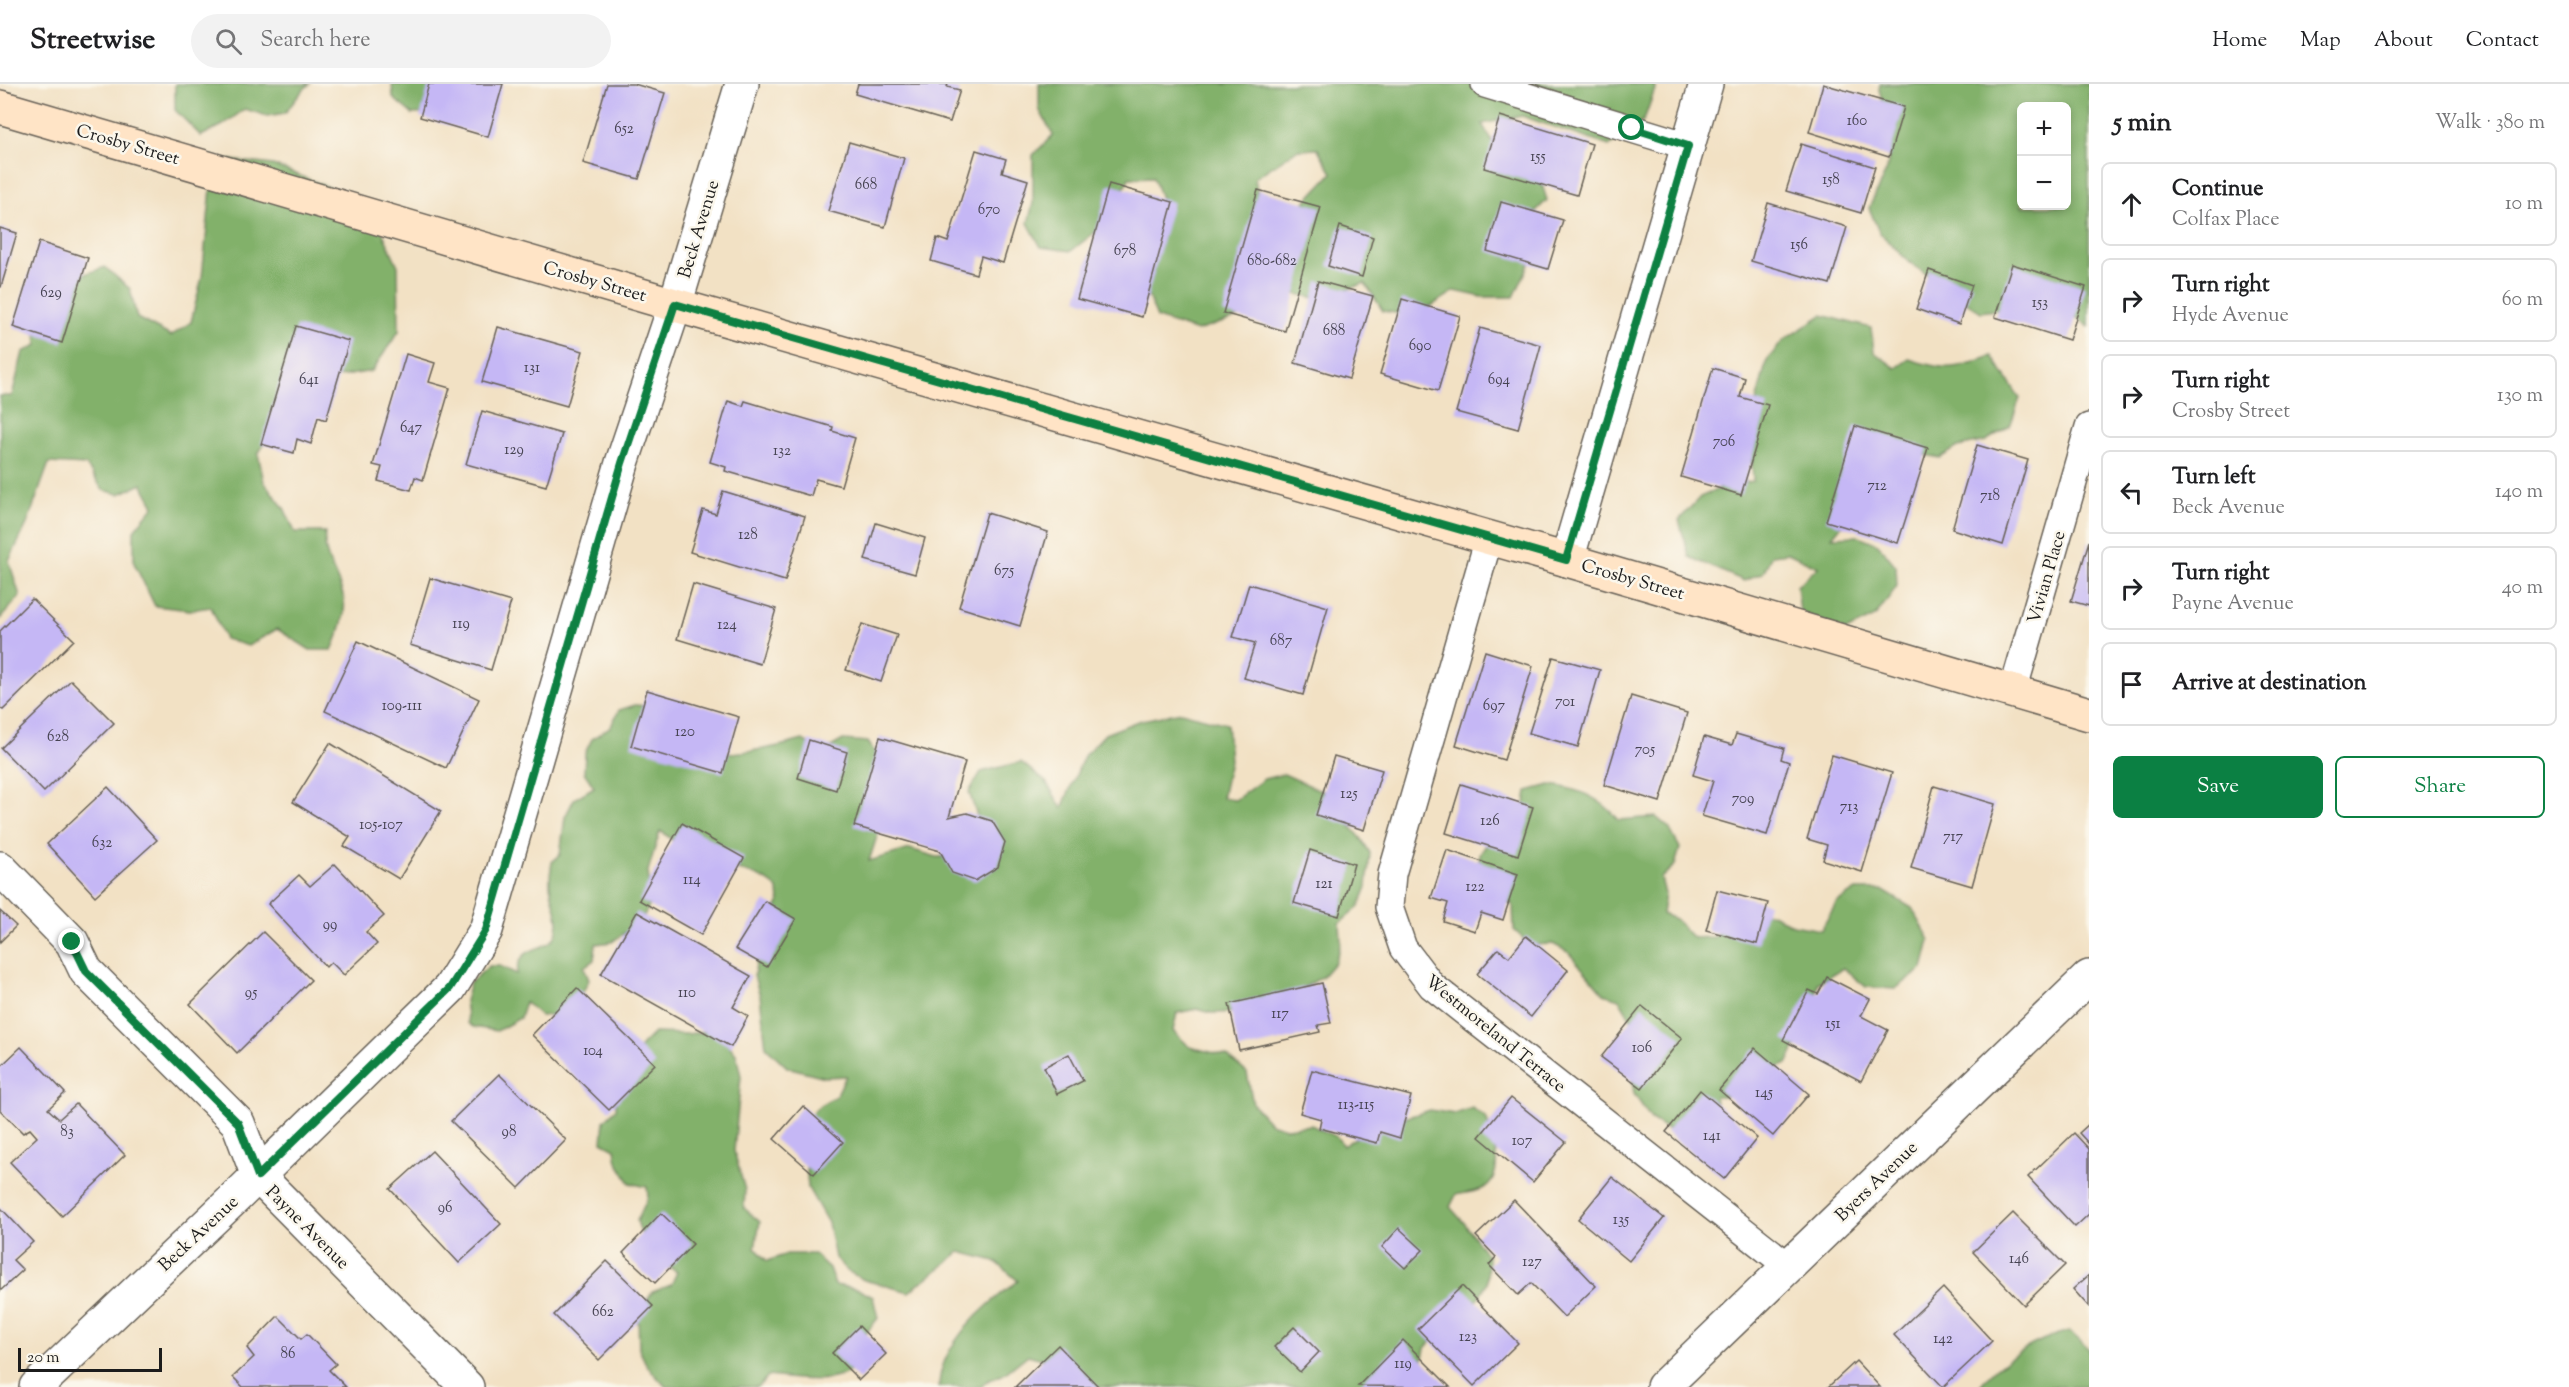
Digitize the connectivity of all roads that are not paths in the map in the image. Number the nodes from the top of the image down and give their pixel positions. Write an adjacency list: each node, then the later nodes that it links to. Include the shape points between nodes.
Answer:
1 (742, 84): 6 (street, Beck Avenue)
2 (1485, 84): 5 (lane)
3 (1706, 84): 5 (street)
4 (0, 106): 6 (street, Crosby Street)
5 (1688, 146): 9 (street)
6 (675, 304): 8 (street, Crosby Street); 14 (street, Beck Avenue, via 622,463 486,930 450,988)
7 (2089, 427): 10 (lane, Vivian Place)
8 (1489, 538): 9 (street, Crosby Street); 15 (lane, Westmoreland Terrace, via 1392,874 1389,907 1403,948 1432,986)
9 (1566, 560): 10 (street, Crosby Street)
10 (2013, 691): 11 (street, Crosby Street)
11 (2089, 714)
12 (0, 868): 14 (street, Payne Avenue, via 72,942 86,971 238,1123)
13 (2089, 977): 15 (street, Byers Avenue)
14 (258, 1176): 16 (street, Beck Avenue); 17 (street, Payne Avenue)
15 (1788, 1266): 18 (street, Byers Avenue)
16 (36, 1387)
17 (467, 1387)
18 (1663, 1387)

